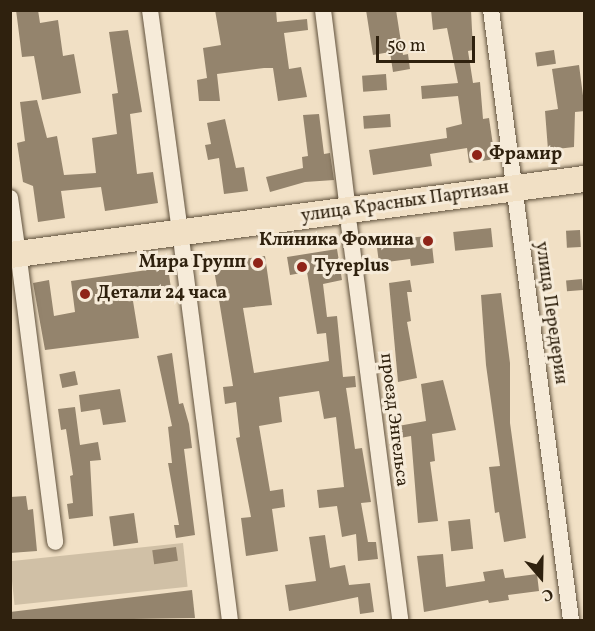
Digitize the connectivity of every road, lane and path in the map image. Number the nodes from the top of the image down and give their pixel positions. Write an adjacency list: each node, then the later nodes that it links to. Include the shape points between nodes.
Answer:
1 (150, 10): 9 (street)
2 (323, 10): 8 (street, проезд Энгельса)
3 (491, 10): 6 (street, улица Передерия)
4 (585, 179): 6 (highway, улица Красных Партизан)
5 (585, 194): 6 (highway, улица Красных Партизан)
6 (514, 196): 8 (highway, улица Красных Партизан); 14 (street, улица Передерия)
7 (10, 198): 10 (street)
8 (348, 218): 9 (highway, улица Красных Партизан); 13 (street, проезд Энгельса)
9 (181, 239): 10 (highway, улица Красных Партизан); 12 (street)
10 (15, 261): 11 (street)
11 (55, 542)
12 (230, 621)
13 (400, 621)
14 (571, 621)

